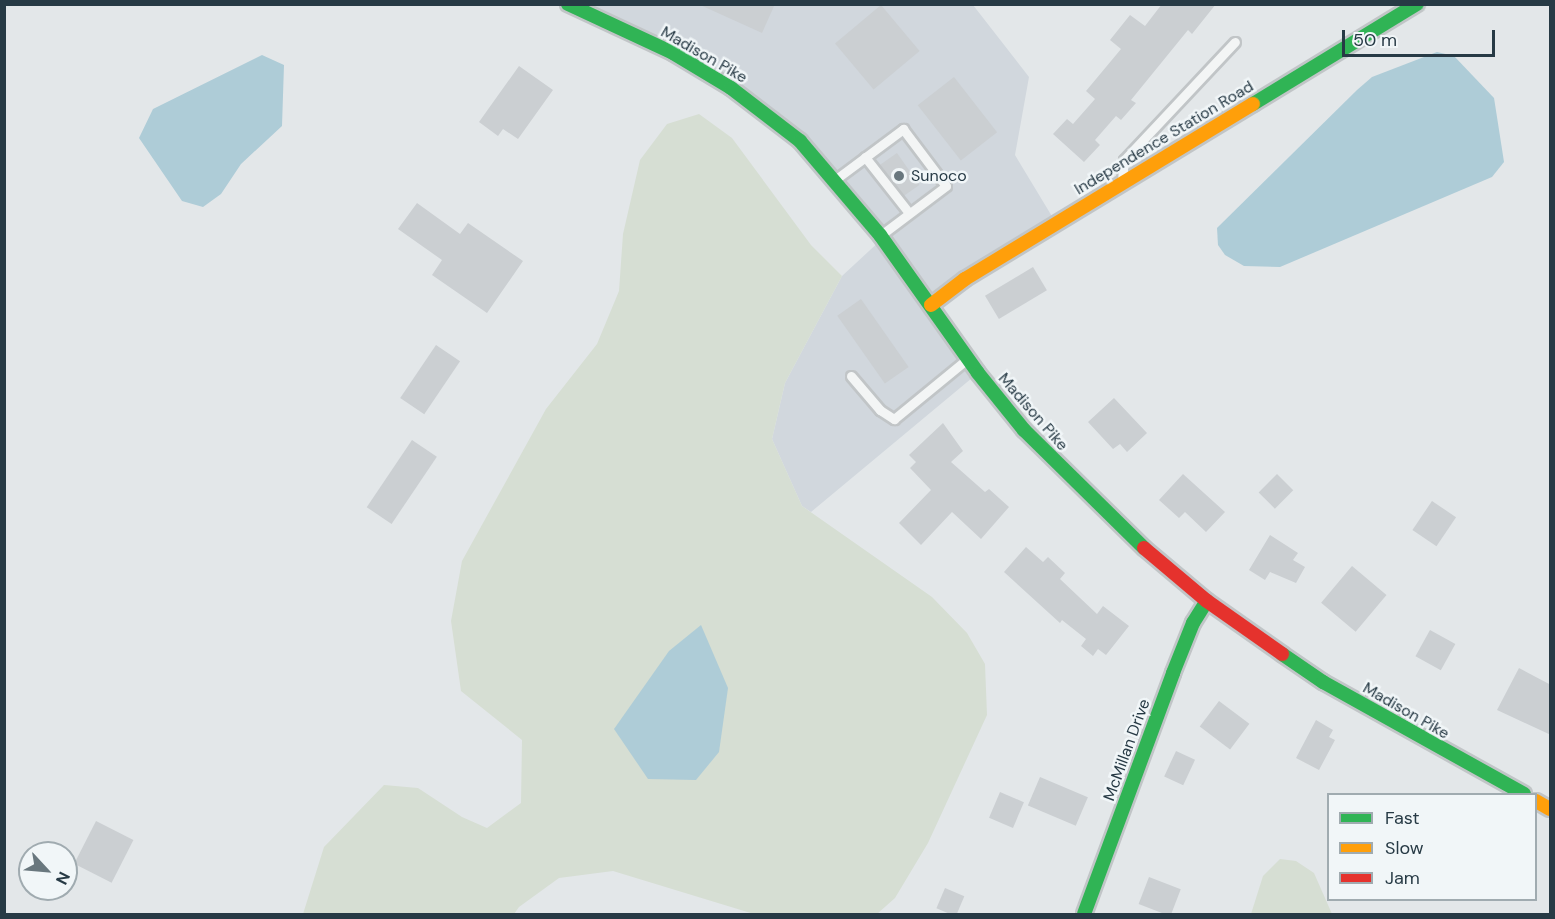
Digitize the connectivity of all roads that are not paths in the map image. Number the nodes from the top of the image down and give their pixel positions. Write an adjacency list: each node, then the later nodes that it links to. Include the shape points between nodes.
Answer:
1 (568, 4): 5 (main road, Madison Pike, via 673,53 731,88 770,115)
2 (1417, 4): 6 (main road, Independence Station Road)
3 (1235, 42): 6 (lane, via 1124,160)
4 (866, 157): 5 (lane); 7 (lane); 7 (lane, via 903,129 946,186)
5 (836, 179): 8 (main road, Madison Pike)
6 (1122, 183): 9 (main road, Independence Station Road, via 965,279)
7 (909, 213): 8 (lane)
8 (880, 235): 9 (main road, Madison Pike)
9 (931, 305): 10 (main road, Madison Pike)
10 (968, 358): 11 (lane, via 894,419 880,410); 12 (main road, Madison Pike, via 1024,430 1073,482)
11 (851, 376)
12 (1208, 601): 13 (main road, Madison Pike, via 1323,682); 16 (main road, McMillan Drive, via 1193,623 1173,673)
13 (1520, 793)
14 (1537, 802): 15 (main road)
15 (1551, 809)
16 (1084, 915)

